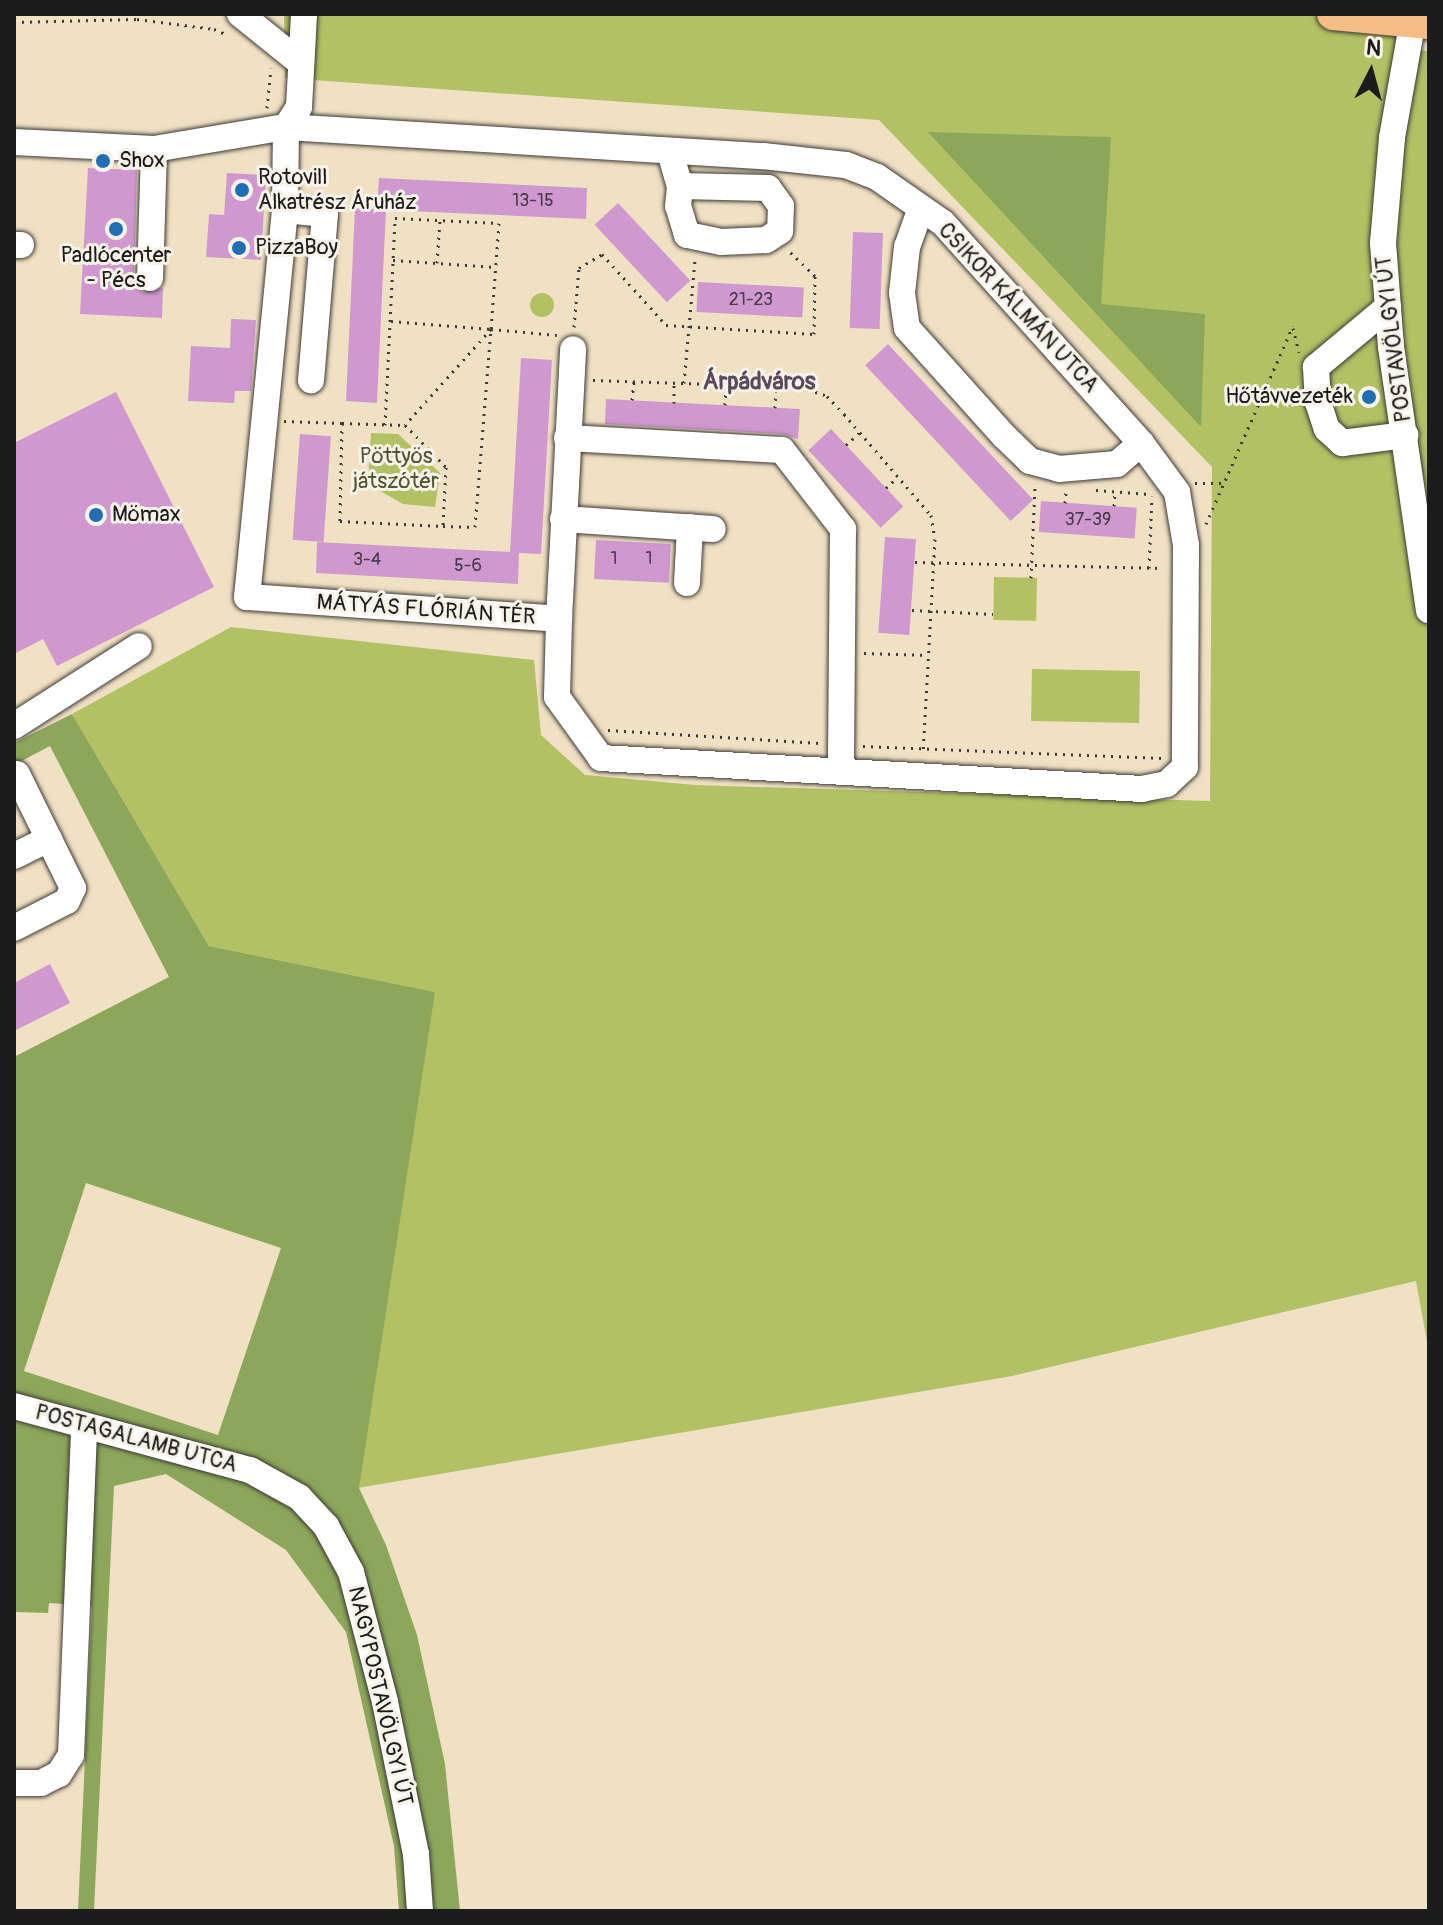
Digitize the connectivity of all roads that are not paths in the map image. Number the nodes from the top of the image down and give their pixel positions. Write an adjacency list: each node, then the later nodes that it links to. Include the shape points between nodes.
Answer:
1 (240, 14): 5 (street)
2 (304, 14): 5 (street)
3 (1333, 14): 4 (main road)
4 (1419, 19): 14 (street, POSTAVÖLGYI ÚT, via 1390,153 1383,243)
5 (301, 63): 6 (street, via 299,107)
6 (276, 128): 8 (street, CSIKOR KÁLMÁN UTCA); 9 (street, CSIKOR KÁLMÁN UTCA); 12 (street)
7 (14, 142): 8 (street, CSIKOR KÁLMÁN UTCA)
8 (154, 149): 13 (street)
9 (670, 152): 10 (street); 11 (street, CSIKOR KÁLMÁN UTCA, via 846,165 877,177)
10 (680, 186): 10 (street, via 678,206 687,235 721,242 780,231 781,206 768,188)
11 (921, 208): 19 (street, CSIKOR KÁLMÁN UTCA, via 943,223); 19 (street, via 907,247 902,293 907,328 1004,436 1036,462 1089,470)
12 (285, 210): 16 (street, via 325,214); 23 (street, MÁTYÁS FLÓRIÁN TÉR, via 247,597)
13 (150, 278)
14 (1388, 307): 17 (street, POSTAVÖLGYI ÚT); 17 (street, via 1316,367 1318,402 1327,429 1342,443)
15 (573, 343): 18 (street, MÁTYÁS FLÓRIÁN TÉR)
16 (311, 380)
17 (1405, 435): 22 (street, POSTAVÖLGYI ÚT)
18 (567, 438): 20 (street, MÁTYÁS FLÓRIÁN TÉR); 26 (street, via 782,450 843,529)
19 (1148, 452): 26 (street, CSIKOR KÁLMÁN UTCA, via 1177,492 1186,569 1185,767 1167,784 1142,789)
20 (563, 519): 21 (street, via 702,528); 23 (street, MÁTYÁS FLÓRIÁN TÉR)
21 (687, 583)
22 (1429, 610)
23 (559, 619): 26 (street, via 557,697 601,758)
24 (139, 646): 25 (street)
25 (14, 726)
26 (841, 771)
27 (17, 774): 28 (street)
28 (49, 839): 29 (street); 30 (street, via 72,894)
29 (14, 856)
30 (14, 928)
31 (14, 1406): 32 (street, POSTAGALAMB UTCA)
32 (84, 1426): 33 (street, POSTAGALAMB UTCA, via 221,1459); 34 (street, via 71,1755 59,1774 41,1783)
33 (299, 1497): 35 (street, NAGYPOSTAVÖLGYI ÚT, via 326,1526 351,1572 401,1778 416,1854)
34 (14, 1783)
35 (420, 1911)

